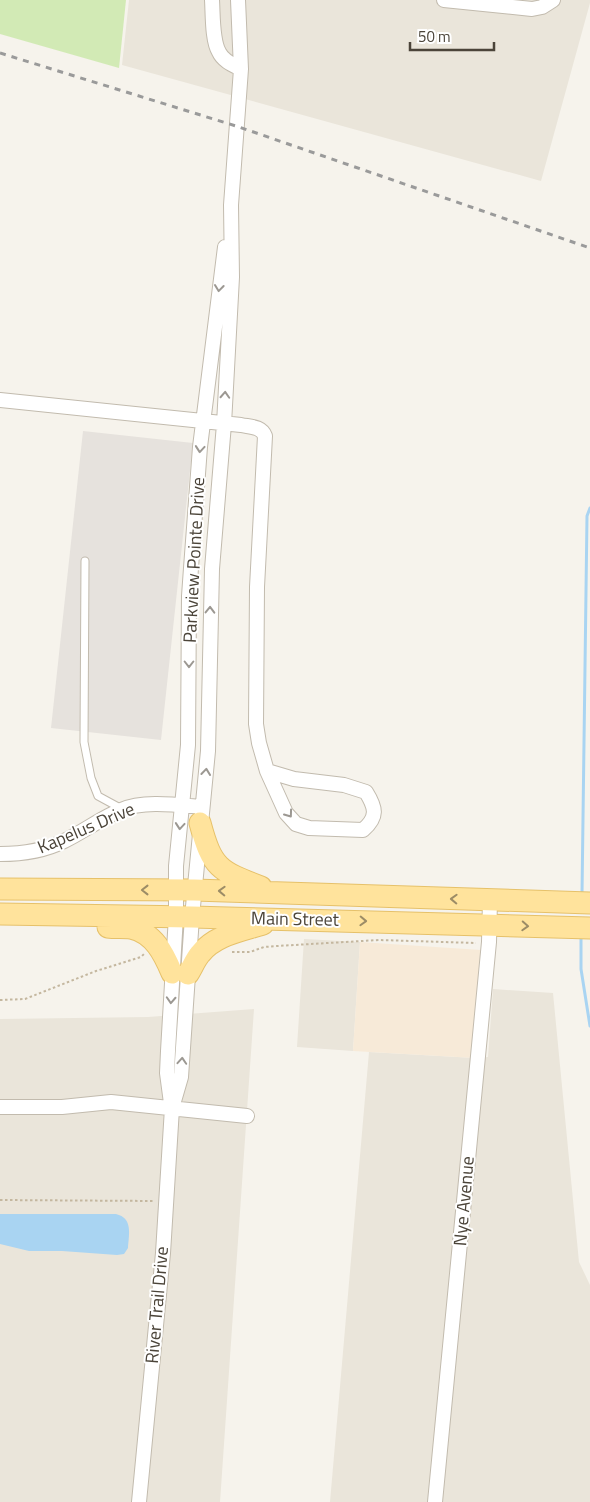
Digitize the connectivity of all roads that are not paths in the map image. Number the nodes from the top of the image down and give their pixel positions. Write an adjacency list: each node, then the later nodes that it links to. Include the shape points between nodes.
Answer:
1 (212, 0): 5 (street, via 219,54)
2 (238, 0): 5 (street, Parkview Pointe Drive)
3 (444, 0): 4 (street, via 532,9)
4 (553, 0)
5 (241, 69): 6 (street, Parkview Pointe Drive)
6 (231, 205): 8 (street, Parkview Pointe Drive, one-way to 8); 9 (street, Parkview Pointe Drive, one-way to 6, via 232,277)
7 (0, 400): 8 (street)
8 (202, 422): 9 (street); 12 (street, Parkview Pointe Drive, one-way to 12, via 189,596 188,745)
9 (224, 424): 11 (street, via 259,428 265,436 257,587 256,724); 14 (street, Parkview Pointe Drive, one-way to 9, via 208,751 212,570)
10 (86, 561): 13 (lane, via 84,742 98,796)
11 (267, 771): 11 (street, one-way to 11, via 286,813 296,824 309,828 363,830 371,823 374,814 366,792)
12 (181, 806): 13 (street, Kapelus Drive, via 139,805); 14 (street, Kapelus Drive); 17 (street, Parkview Pointe Drive, one-way to 17, via 176,866)
13 (122, 809): 15 (street, Kapelus Drive, via 50,847)
14 (201, 815): 17 (street, Parkview Pointe Drive); 18 (main road, via 215,863 234,876)
15 (0, 854)
16 (0, 889): 17 (main road, Main Street, one-way to 16)
17 (185, 890): 18 (main road, Main Street, one-way to 17); 23 (street, Parkview Pointe Drive)
18 (278, 893): 19 (main road, Main Street, one-way to 18)
19 (490, 900): 20 (main road, Main Street); 26 (street, Nye Avenue)
20 (590, 902)
21 (0, 914): 22 (main road, Main Street)
22 (55, 914): 23 (main road, Main Street); 27 (main road, via 80,926 132,928 144,933)
23 (184, 916): 24 (main road, Main Street); 27 (street, River Trail Drive)
24 (281, 919): 26 (main road, Main Street, one-way to 26); 27 (main road, via 214,942)
25 (590, 928): 26 (main road, Main Street, one-way to 25)
26 (489, 933): 32 (street, Nye Avenue)
27 (180, 974): 29 (street, River Trail Drive, via 167,1073)
28 (0, 1107): 29 (street, via 62,1107 111,1102)
29 (172, 1108): 30 (street); 31 (street, River Trail Drive)
30 (247, 1116)
31 (139, 1502)
32 (435, 1502)

